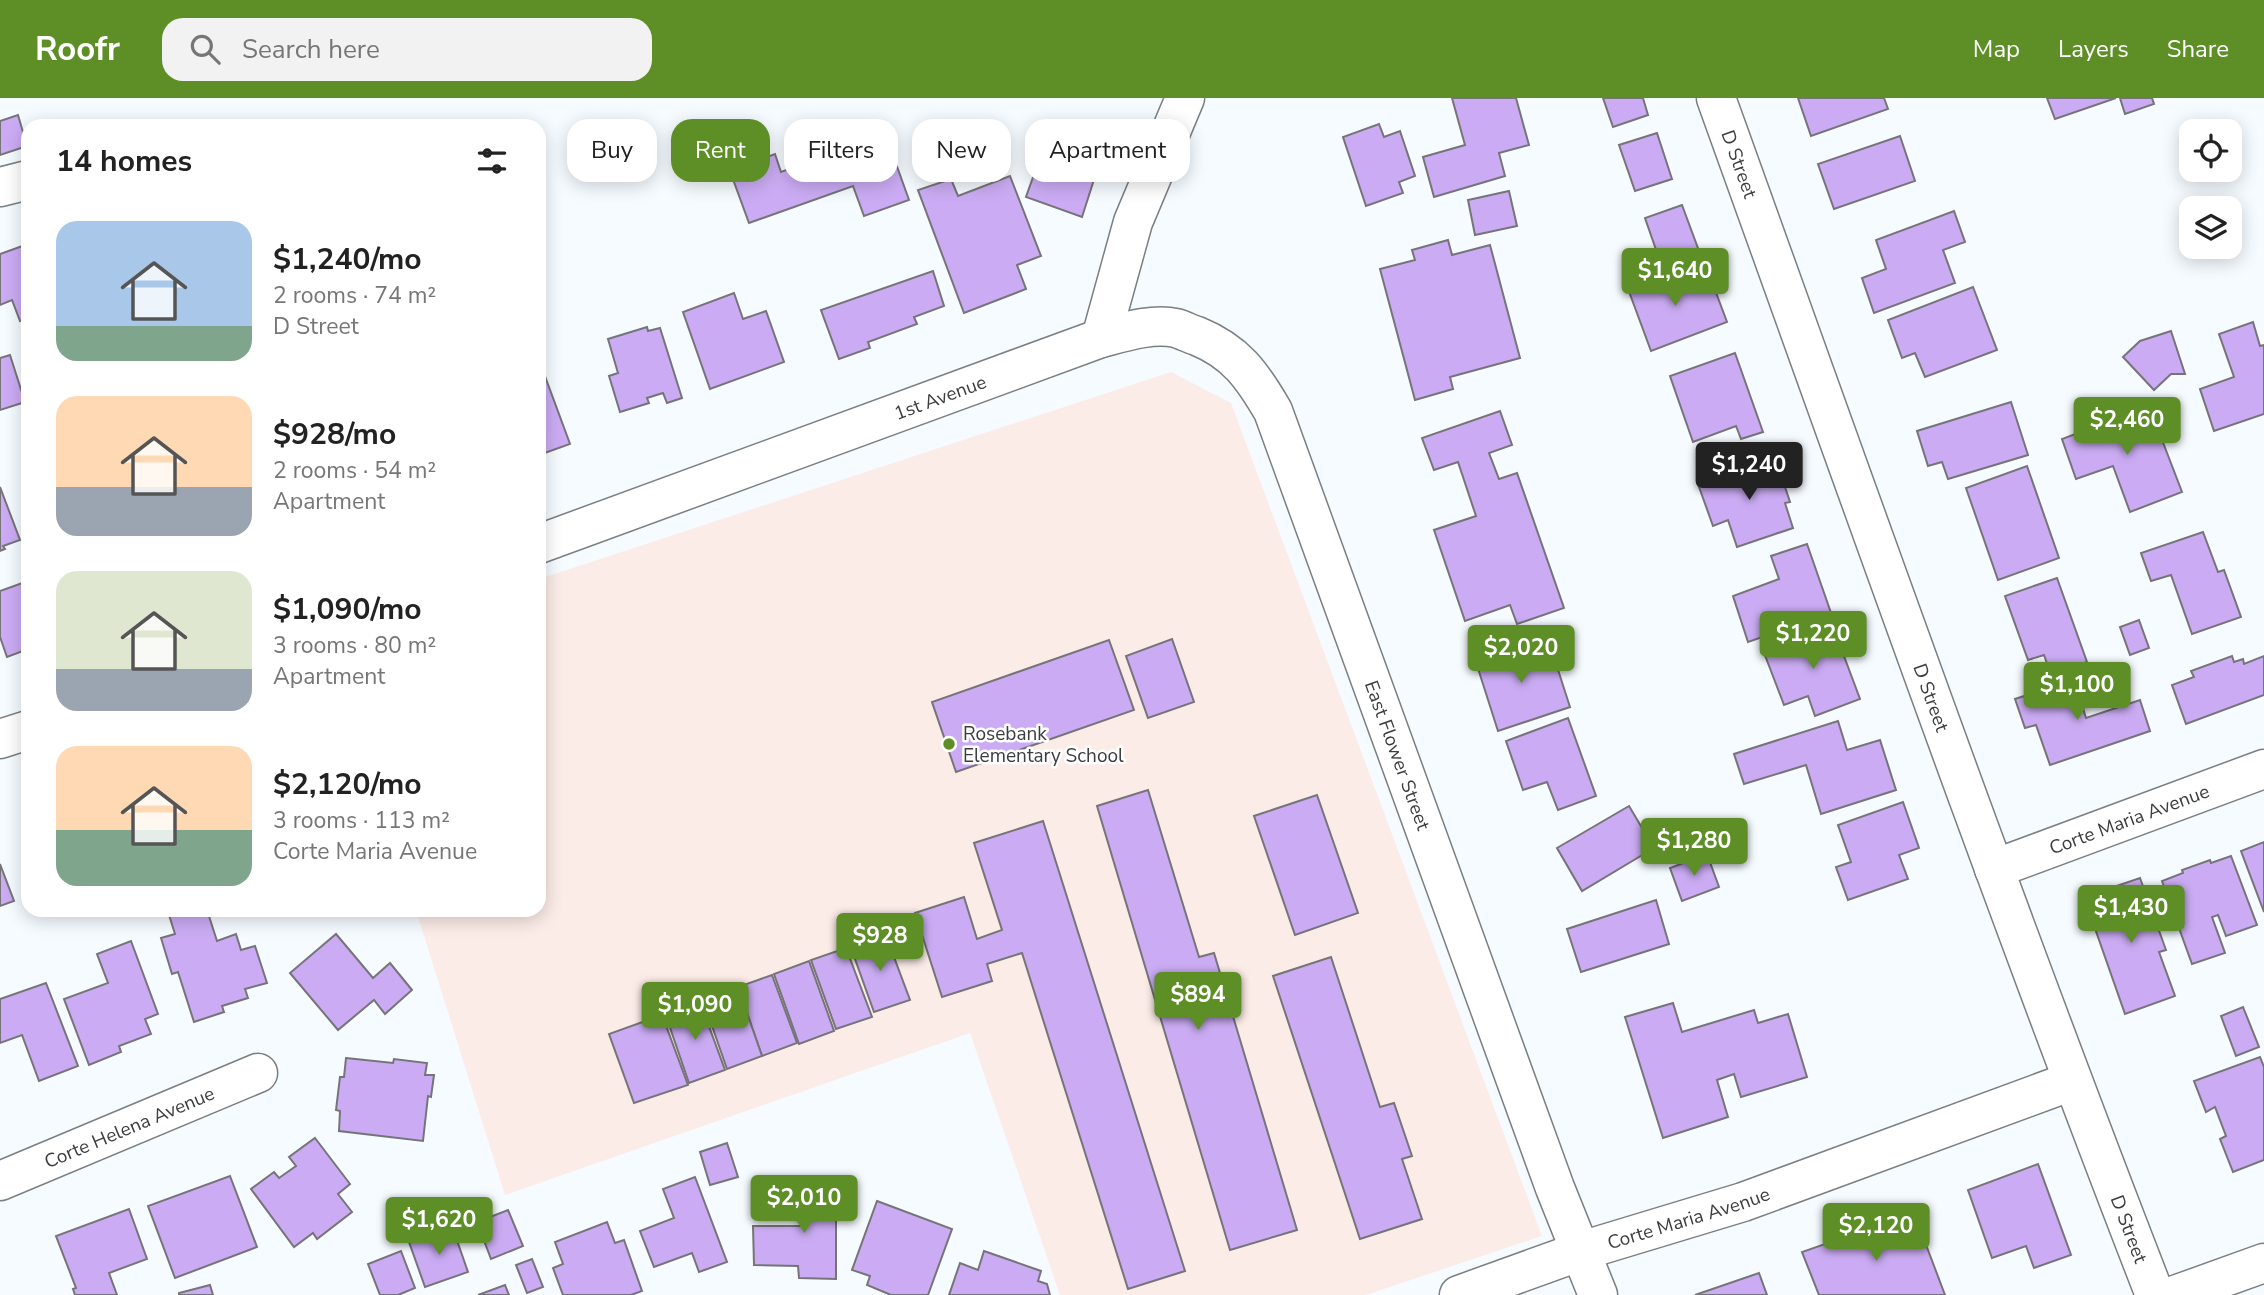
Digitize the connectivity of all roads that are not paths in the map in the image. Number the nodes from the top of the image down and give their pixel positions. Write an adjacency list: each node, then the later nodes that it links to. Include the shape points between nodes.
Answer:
1 (1185, 98): 5 (street, via 1133,222)
2 (1716, 98): 10 (street, D Street)
3 (21, 182): 4 (street)
4 (0, 187)
5 (1101, 338): 6 (street, 1st Avenue); 14 (street, East Flower Street, via 1139,329 1175,328 1214,343 1243,365 1273,411)
6 (546, 541)
7 (21, 732): 8 (street)
8 (0, 739)
9 (2264, 769): 10 (street, Corte Maria Avenue)
10 (1994, 869): 12 (street, D Street)
11 (258, 1073): 13 (street, Corte Helena Avenue)
12 (2072, 1081): 14 (street, Corte Maria Avenue, via 1743,1202); 18 (street, D Street)
13 (0, 1181)
14 (1581, 1251): 16 (street, Corte Maria Avenue); 17 (street, East Flower Street)
15 (2264, 1263): 19 (street)
16 (1459, 1295)
17 (1598, 1295)
18 (2155, 1295)
19 (2175, 1295)

